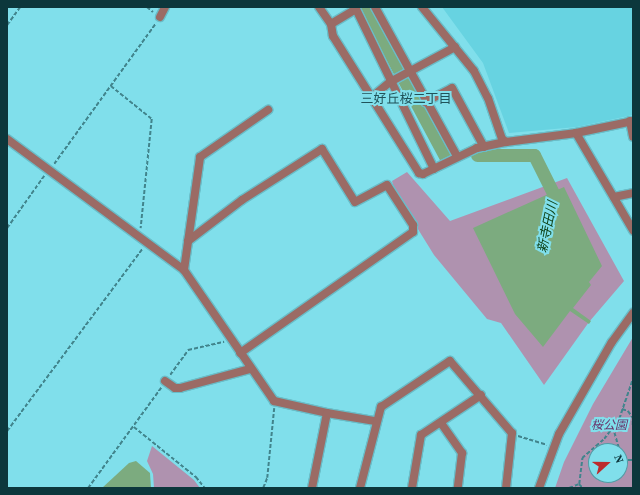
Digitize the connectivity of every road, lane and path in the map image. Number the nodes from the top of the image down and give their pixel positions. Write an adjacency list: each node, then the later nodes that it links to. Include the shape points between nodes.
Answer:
1 (20, 7): 9 (path)
2 (165, 7): 7 (street)
3 (319, 7): 8 (street)
4 (375, 7): 11 (street)
5 (422, 7): 10 (street)
6 (355, 8): 8 (street); 12 (street)
7 (160, 17): 13 (path)
8 (331, 24): 14 (street, via 333,36)
9 (7, 25)
10 (455, 47): 11 (street); 21 (street, via 482,84 502,139)
11 (409, 72): 12 (street); 15 (street)
12 (390, 82): 14 (street); 24 (street)
13 (111, 86): 25 (path); 30 (path, via 152,120)
14 (372, 97): 24 (street, via 417,172 423,174)
15 (426, 102): 22 (street, via 452,88); 23 (street)
16 (268, 110): 31 (street, via 200,157)
17 (631, 121): 18 (street); 19 (street)
18 (576, 133): 21 (street); 27 (street)
19 (633, 137)
20 (7, 140): 25 (street)
21 (506, 142): 22 (street)
22 (484, 146): 23 (street)
23 (457, 156): 24 (street)
24 (434, 168)
25 (49, 170): 28 (path); 30 (street)
26 (633, 193): 27 (street)
27 (614, 197): 29 (street)
28 (7, 228)
29 (633, 230)
30 (140, 238): 32 (street)
31 (188, 241): 33 (street); 36 (street, via 242,200 322,149 354,202 387,185 413,225 413,232)
32 (147, 244): 33 (street); 51 (path)
33 (184, 270): 35 (street)
34 (633, 313): 53 (street, via 612,342)
35 (231, 340): 36 (street); 39 (path, via 188,350)
36 (240, 353): 37 (street)
37 (250, 369): 39 (street, via 180,388 175,388); 41 (street)
38 (633, 378): 42 (path)
39 (165, 381): 49 (path)
40 (481, 395): 45 (street, via 450,361 381,406); 47 (street); 52 (street)
41 (274, 400): 43 (street); 58 (path, via 267,478)
42 (622, 409): 44 (path, via 628,411); 50 (path)
43 (327, 413): 45 (street); 59 (street)
44 (633, 418)
45 (375, 421): 60 (street)
46 (633, 421): 48 (path)
47 (441, 423): 61 (street, via 421,436); 62 (street, via 462,453)
48 (633, 426)
49 (134, 427): 56 (path); 57 (path, via 196,477)
50 (613, 427): 54 (path, via 620,451 628,460); 55 (path, via 604,439 582,458)
51 (7, 431)
52 (512, 433): 53 (path); 63 (street)
53 (552, 447): 64 (street)
54 (633, 460)
55 (579, 484): 65 (path); 66 (path)
56 (88, 488)
57 (204, 488)
58 (263, 488)
59 (312, 488)
60 (360, 488)
61 (412, 488)
62 (458, 488)
63 (506, 488)
64 (539, 488)
65 (569, 488)
66 (583, 488)

